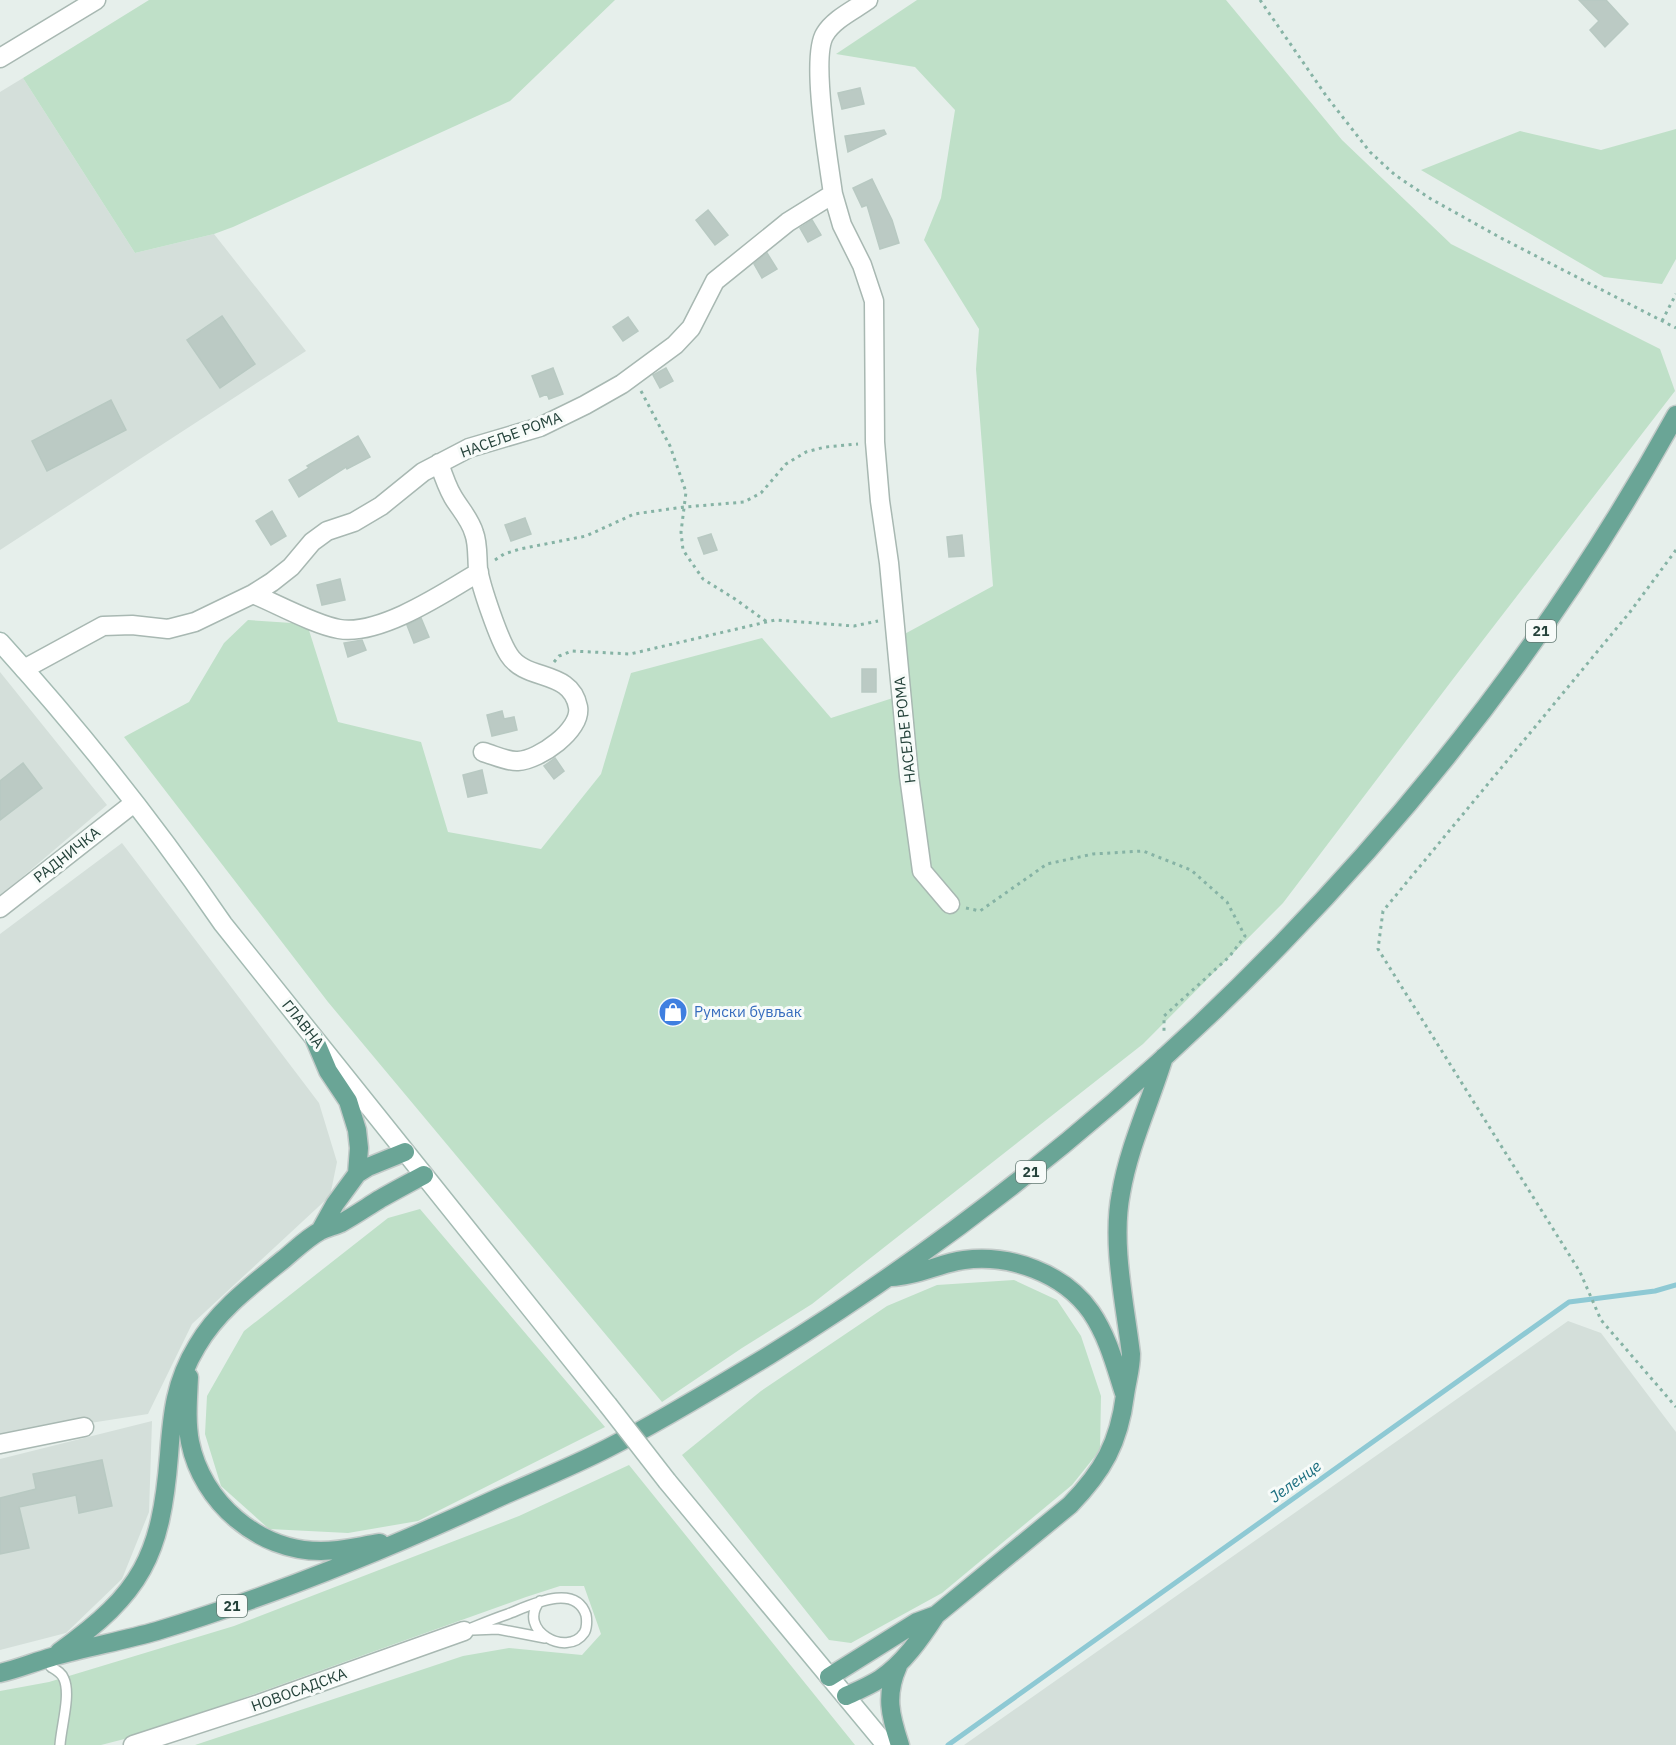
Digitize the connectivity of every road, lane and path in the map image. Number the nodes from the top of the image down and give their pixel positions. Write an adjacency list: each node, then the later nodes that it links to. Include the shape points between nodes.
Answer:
1 (96, 0): 4 (street)
2 (868, 0): 5 (street, НАСЕЉЕ РОМА, via 823,35 819,95)
3 (1260, 0): 7 (path, via 1327,97 1370,152 1395,175 1501,238)
4 (0, 58)
5 (833, 194): 9 (street, НАСЕЉЕ РОМА, via 788,222 715,281 691,328); 11 (street, НАСЕЉЕ РОМА, via 874,301)
6 (1676, 294): 7 (path)
7 (1662, 321): 8 (path)
8 (1676, 328)
9 (634, 376): 12 (street, НАСЕЉЕ РОМА, via 540,427 470,448); 13 (path, via 670,446 686,492)
10 (1676, 415): 27 (main road, 21, via 1568,591 1454,746 1384,833 1280,945)
11 (875, 442): 13 (path, via 806,453 786,464 753,499); 17 (street, НАСЕЉЕ РОМА)
12 (439, 464): 15 (street, via 475,534); 16 (street, НАСЕЉЕ РОМА, via 381,506 354,522 327,531 291,567)
13 (684, 507): 15 (path, via 634,514 586,536 504,554); 18 (path, via 683,550 693,566 703,579)
14 (1676, 550): 35 (path, via 1630,612 1383,911 1378,949 1580,1272 1601,1320)
15 (479, 572): 16 (street, via 428,602 377,625 355,629 327,626); 21 (street, via 509,656 520,668)
16 (253, 594): 20 (street, НАСЕЉЕ РОМА, via 195,622 168,629 103,626)
17 (894, 618): 18 (path, via 854,627 802,621); 24 (street, НАСЕЉЕ РОМА, via 922,871)
18 (767, 622): 21 (path, via 630,654 572,651 559,656)
19 (0, 642): 20 (street, ГЛАВНА)
20 (24, 669): 23 (street, ГЛАВНА)
21 (543, 674): 22 (street, via 566,684 574,693 579,709 569,731 531,759 516,762)
22 (483, 752)
23 (134, 803): 25 (street, РАДНИЧКА); 26 (street, ГЛАВНА)
24 (950, 904): 27 (path, via 980,911 1047,864 1093,854 1143,851 1191,870 1227,902 1245,936 1229,957 1164,1016)
25 (0, 908)
26 (314, 1038): 28 (street, ГЛАВНА); 29 (main road, via 354,1119 359,1148)
27 (1164, 1057): 32 (main road, 21, via 1061,1148); 34 (main road, via 1137,1131 1118,1209 1131,1354)
28 (405, 1152): 29 (main road); 30 (street, ГЛАВНА)
29 (357, 1174): 31 (main road)
30 (424, 1175): 31 (main road); 46 (street, ГЛАВНА, bridge, via 667,1481)
31 (320, 1231): 33 (main road, via 230,1304 203,1337)
32 (890, 1277): 34 (main road, via 975,1259 1013,1263 1050,1276 1090,1312 1113,1354); 38 (main road, 21, via 667,1417)
33 (190, 1361): 38 (main road, via 188,1425 193,1454 210,1491 240,1523 273,1541 319,1551); 43 (main road, via 173,1408 164,1503 151,1553 132,1588 118,1604)
34 (1125, 1395): 40 (main road, via 1112,1448 1086,1488 1048,1525)
35 (1676, 1407)
36 (84, 1427): 37 (street)
37 (0, 1444)
38 (410, 1539): 43 (main road, 21, via 230,1607 150,1633)
39 (540, 1601): 41 (lane, НОВОСАДСКА); 42 (lane, via 534,1619); 42 (lane, via 574,1601 586,1617 584,1634 578,1639)
40 (936, 1615): 44 (main road); 46 (main road, via 917,1622)
41 (464, 1631): 42 (lane, НОВОСАДСКА, via 498,1629); 49 (street, НОВОСАДСКА)
42 (548, 1639)
43 (50, 1658): 45 (main road, 21); 48 (lane, via 51,1667 65,1680)
44 (898, 1665): 47 (main road); 51 (main road, via 889,1702)
45 (0, 1673)
46 (829, 1677): 47 (street, ГЛАВНА)
47 (846, 1696): 50 (street, ГЛАВНА)
48 (60, 1745)
49 (133, 1745)
50 (886, 1745)
51 (900, 1745)

